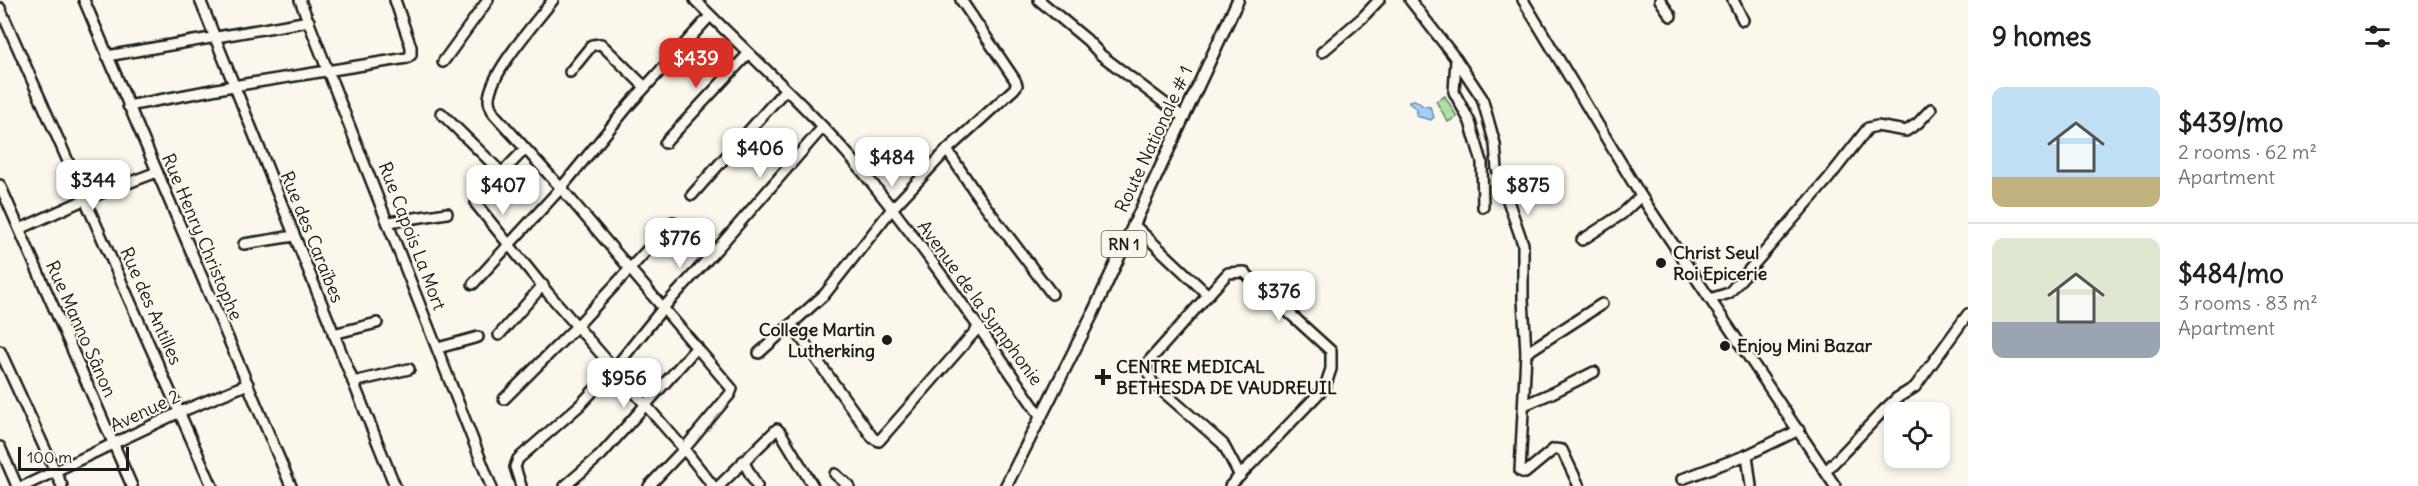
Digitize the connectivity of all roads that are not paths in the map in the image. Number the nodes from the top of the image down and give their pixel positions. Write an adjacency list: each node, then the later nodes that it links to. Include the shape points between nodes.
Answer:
1 (84, 0): 24 (street, Rue Henry Christophe)
2 (200, 0): 21 (street, Rue des Caraïbes)
3 (300, 0): 20 (street, Rue Capois La Mort)
4 (395, 0): 27 (street, via 411,55)
5 (489, 0): 26 (street)
6 (553, 0): 38 (street, via 494,80 489,100 494,114)
7 (694, 0): 17 (street, Avenue de la Symphonie)
8 (961, 0): 39 (street, via 1017,85)
9 (1039, 0): 35 (street, via 1101,55)
10 (1238, 0): 35 (main road, Route Nationale # 1 / RN 1)
11 (1379, 0): 22 (street)
12 (1410, 0): 25 (street)
13 (1523, 0): 45 (street)
14 (1660, 0): 18 (street)
15 (1733, 0): 19 (street)
16 (0, 8): 46 (street, Rue des Antilles)
17 (710, 16): 23 (street, Avenue de la Symphonie); 30 (street)
18 (1671, 16)
19 (1743, 20)
20 (309, 21): 21 (street); 27 (street, Rue Capois La Mort)
21 (214, 37): 24 (street); 29 (street, Rue des Caraïbes)
22 (1322, 52)
23 (748, 54): 31 (street, Avenue de la Symphonie); 37 (street)
24 (107, 56): 32 (street, Rue Henry Christophe)
25 (1456, 59): 47 (street, via 1454,92 1470,122 1482,162); 78 (street, via 1482,98 1495,144 1497,169 1523,244)
26 (442, 62)
27 (328, 72): 29 (street); 50 (street, Rue Capois La Mort)
28 (570, 72): 30 (street, via 598,43)
29 (233, 86): 32 (street); 54 (street, Rue des Caraïbes)
30 (645, 87): 43 (street)
31 (785, 90): 36 (street, Avenue de la Symphonie); 44 (street)
32 (128, 106): 40 (street, Rue Henry Christophe)
33 (1931, 110): 63 (street, via 1906,131 1868,128 1729,293)
34 (441, 113): 41 (street)
35 (1183, 117): 52 (main road, Route Nationale # 1 / RN 1)
36 (823, 127): 48 (street, Avenue de la Symphonie); 65 (street)
37 (665, 143)
38 (525, 149): 41 (street); 43 (street)
39 (947, 150): 48 (street); 61 (street)
40 (157, 172): 46 (street); 83 (street, Rue Henry Christophe)
41 (502, 172): 57 (street, via 475,202)
42 (0, 185): 53 (street, Rue Manno Sânon)
43 (561, 188): 57 (street); 58 (street)
44 (692, 195)
45 (1641, 196): 55 (street, via 1622,214); 63 (street)
46 (86, 199): 53 (street); 87 (street, Rue des Antilles)
47 (1483, 207)
48 (891, 210): 68 (street, via 825,294); 70 (street, Avenue de la Symphonie)
49 (447, 213): 50 (street)
50 (389, 222): 75 (street, Rue Capois La Mort)
51 (672, 222): 58 (street)
52 (1133, 224): 62 (street); 88 (main road, Route Nationale # 1 / RN 1)
53 (20, 229): 90 (street, Rue Manno Sânon)
54 (294, 236): 56 (street); 71 (street, Rue des Caraïbes)
55 (1582, 240)
56 (244, 244)
57 (508, 244): 59 (street); 60 (street)
58 (630, 269): 65 (street); 69 (street)
59 (473, 284)
60 (543, 285): 69 (street); 72 (street)
61 (1052, 294)
62 (1208, 295): 98 (street, via 1147,368 1152,382 1223,444); 98 (street, via 1228,273 1244,272 1331,351 1332,369 1325,387)
63 (1710, 299): 89 (street)
64 (1602, 304): 78 (street)
65 (663, 308): 74 (street); 80 (street)
66 (1968, 315): 96 (street, via 1915,387 1883,411)
67 (376, 323): 71 (street)
68 (791, 324): 70 (street, via 879,441); 77 (street)
69 (577, 326): 80 (street); 84 (street)
70 (979, 327): 88 (street, Avenue de la Symphonie)
71 (333, 334): 82 (street, Rue des Caraïbes)
72 (499, 335)
73 (478, 338): 75 (street)
74 (697, 347): 85 (street); 92 (street, via 732,391)
75 (438, 348): 107 (street, Rue Capois La Mort)
76 (0, 351): 95 (street)
77 (759, 353)
78 (1526, 353): 86 (street)
79 (408, 369): 82 (street)
80 (614, 369): 85 (street); 108 (street, via 579,406 518,459 515,467)
81 (1594, 372): 86 (street)
82 (353, 382): 106 (street, Rue des Caraïbes)
83 (248, 384): 87 (street, Avenue 2); 105 (street, Rue Henry Christophe)
84 (504, 399)
85 (646, 405): 92 (street); 109 (street, via 601,455)
86 (1524, 405): 118 (street, via 1520,471 1526,473 1559,449)
87 (180, 412): 90 (street, Avenue 2); 104 (street, Rue des Antilles)
88 (1041, 417): 116 (main road, Route Nationale # 1 / RN 1)
89 (1799, 430): 93 (street); 96 (street)
90 (113, 443): 95 (street, Avenue 2); 103 (street, Rue Manno Sânon)
91 (0, 447): 100 (street)
92 (684, 449): 110 (street); 111 (street)
93 (1747, 455): 99 (street); 119 (street)
94 (743, 461): 112 (street); 113 (street); 114 (street, via 774,430 780,430)
95 (55, 471): 101 (street, Avenue 2); 102 (street)
96 (1826, 471): 120 (street)
97 (835, 474): 115 (street)
98 (1240, 476): 117 (street)
99 (1682, 479)
100 (17, 486)
101 (24, 486)
102 (62, 486)
103 (132, 486)
104 (212, 486)
105 (291, 486)
106 (395, 486)
107 (491, 486)
108 (521, 486)
109 (565, 486)
110 (649, 486)
111 (713, 486)
112 (719, 486)
113 (757, 486)
114 (813, 486)
115 (849, 486)
116 (1006, 486)
117 (1230, 486)
118 (1580, 486)
119 (1751, 486)
120 (1835, 486)

